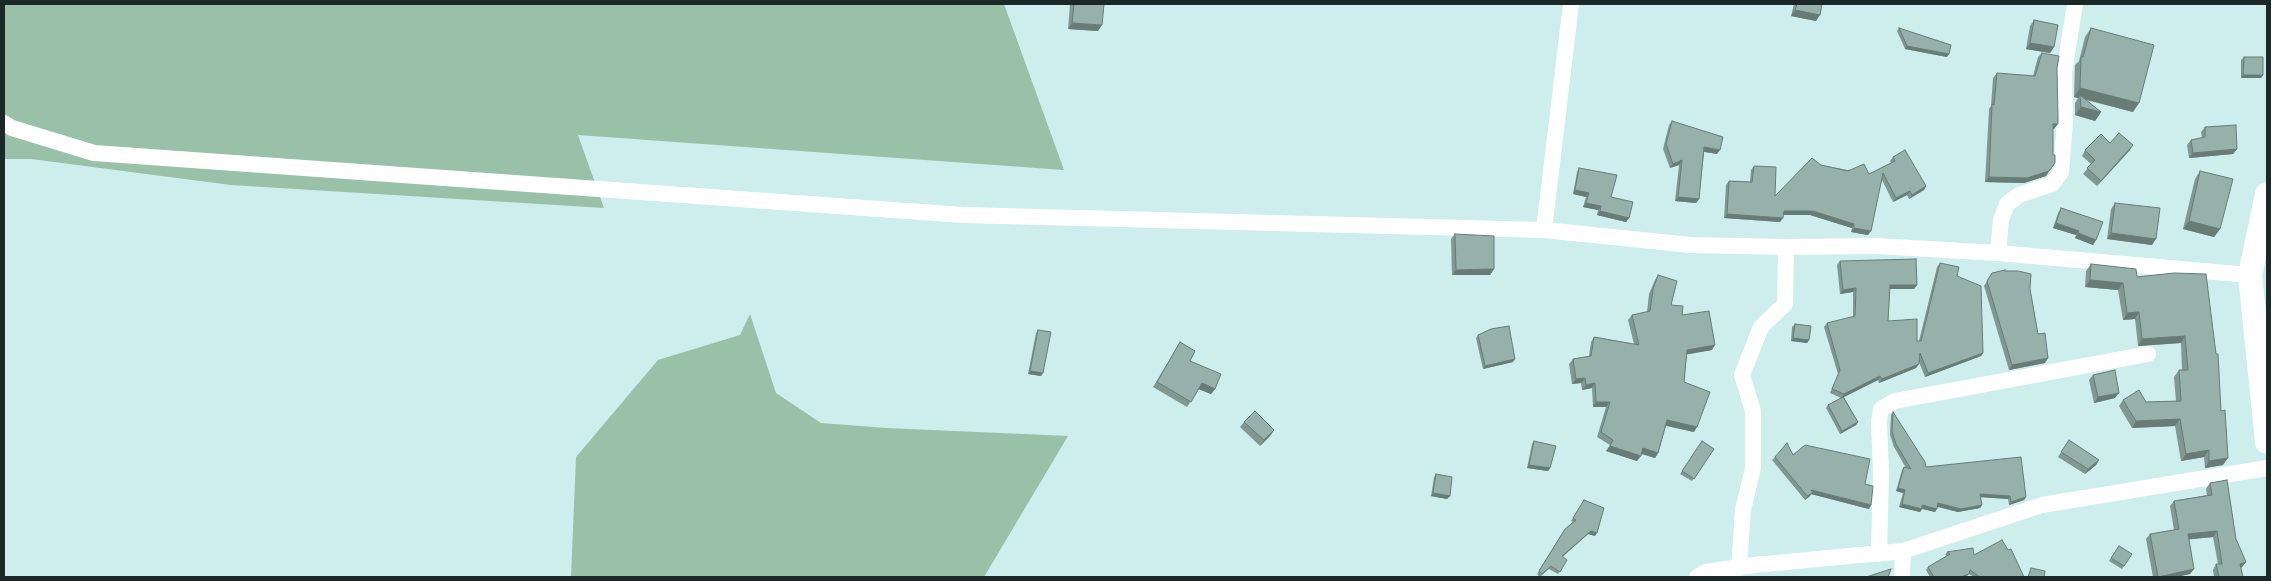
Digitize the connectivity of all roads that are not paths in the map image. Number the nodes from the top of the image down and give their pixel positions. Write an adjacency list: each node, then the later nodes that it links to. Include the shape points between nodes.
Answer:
1 (1571, 4): 5 (street)
2 (2075, 4): 7 (street, via 2064,73 2066,122 2062,172 2052,184 2019,195 2007,204 2001,220)
3 (6, 127): 5 (street, via 94,152 964,215)
4 (2266, 208): 8 (main road)
5 (1544, 230): 6 (street, via 1691,244)
6 (1786, 247): 7 (street, via 1877,246); 15 (street, via 1785,304 1761,328 1742,375 1753,411 1753,468 1743,510)
7 (1998, 253): 8 (street)
8 (2250, 275): 9 (main road)
9 (2263, 347): 11 (main road)
10 (2148, 354): 14 (street, via 1895,401 1881,409 1878,421 1881,472)
11 (2267, 442)
12 (2267, 468): 13 (street, via 2042,505)
13 (1903, 551): 14 (street); 17 (street)
14 (1879, 554): 15 (street)
15 (1739, 568): 16 (street, via 1706,572)
16 (1697, 577)
17 (1902, 577)

